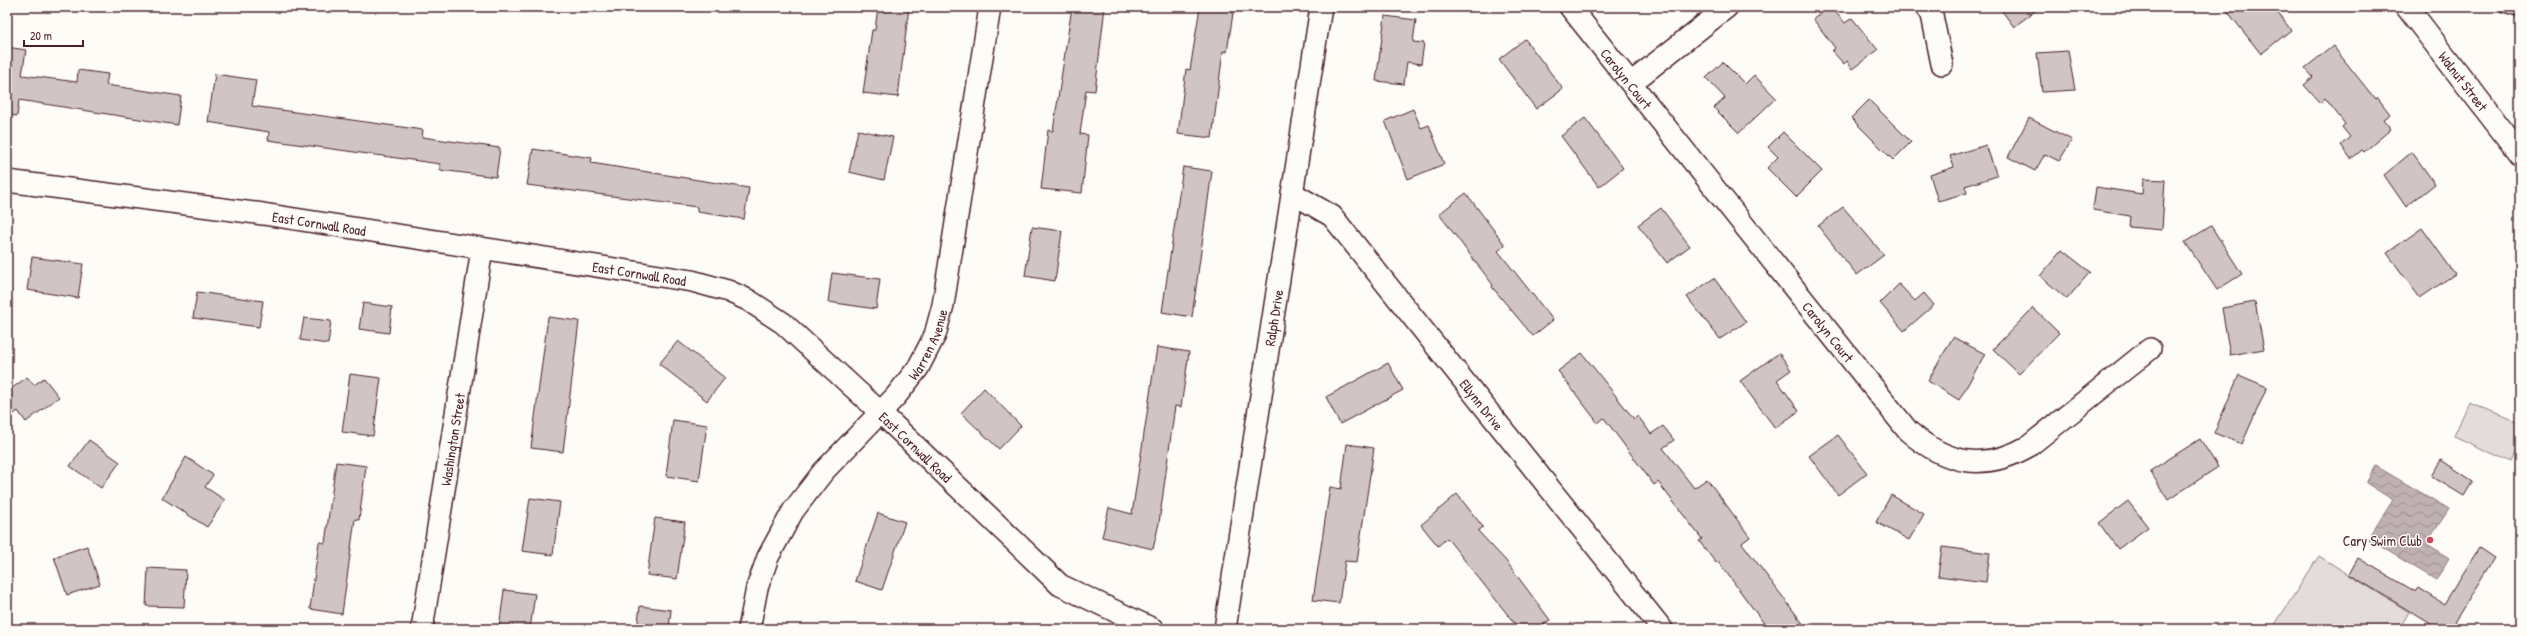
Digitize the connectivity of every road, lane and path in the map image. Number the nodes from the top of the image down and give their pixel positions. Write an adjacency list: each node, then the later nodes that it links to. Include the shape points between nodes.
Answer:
1 (990, 7): 16 (street, Warren Avenue, via 943,305 935,335 918,368)
2 (1321, 7): 13 (street, Ralph Drive)
3 (1570, 7): 10 (street, Carolyn Court)
4 (1727, 7): 10 (street)
5 (1927, 7): 9 (street, via 1932,15)
6 (2407, 7): 11 (main road, Walnut Street)
7 (2504, 7): 8 (lane, via 2516,11)
8 (2520, 8)
9 (1942, 64)
10 (1631, 83): 15 (street, Carolyn Court, via 1908,431 1939,454 1979,462 2016,453 2029,446)
11 (2520, 154)
12 (7, 181): 14 (street, East Cornwall Road, via 263,214)
13 (1292, 193): 20 (street, Ralph Drive); 21 (street, Ellynn Drive, via 1332,216)
14 (482, 249): 16 (street, East Cornwall Road, via 692,281 728,291 748,300 783,323); 17 (street, Washington Street)
15 (2150, 349)
16 (880, 412): 18 (street, Warren Avenue, via 807,491 783,527 768,557 757,588); 19 (street, East Cornwall Road, via 1060,585)
17 (422, 629)
18 (749, 629)
19 (1153, 629)
20 (1225, 629)
21 (1662, 629)

